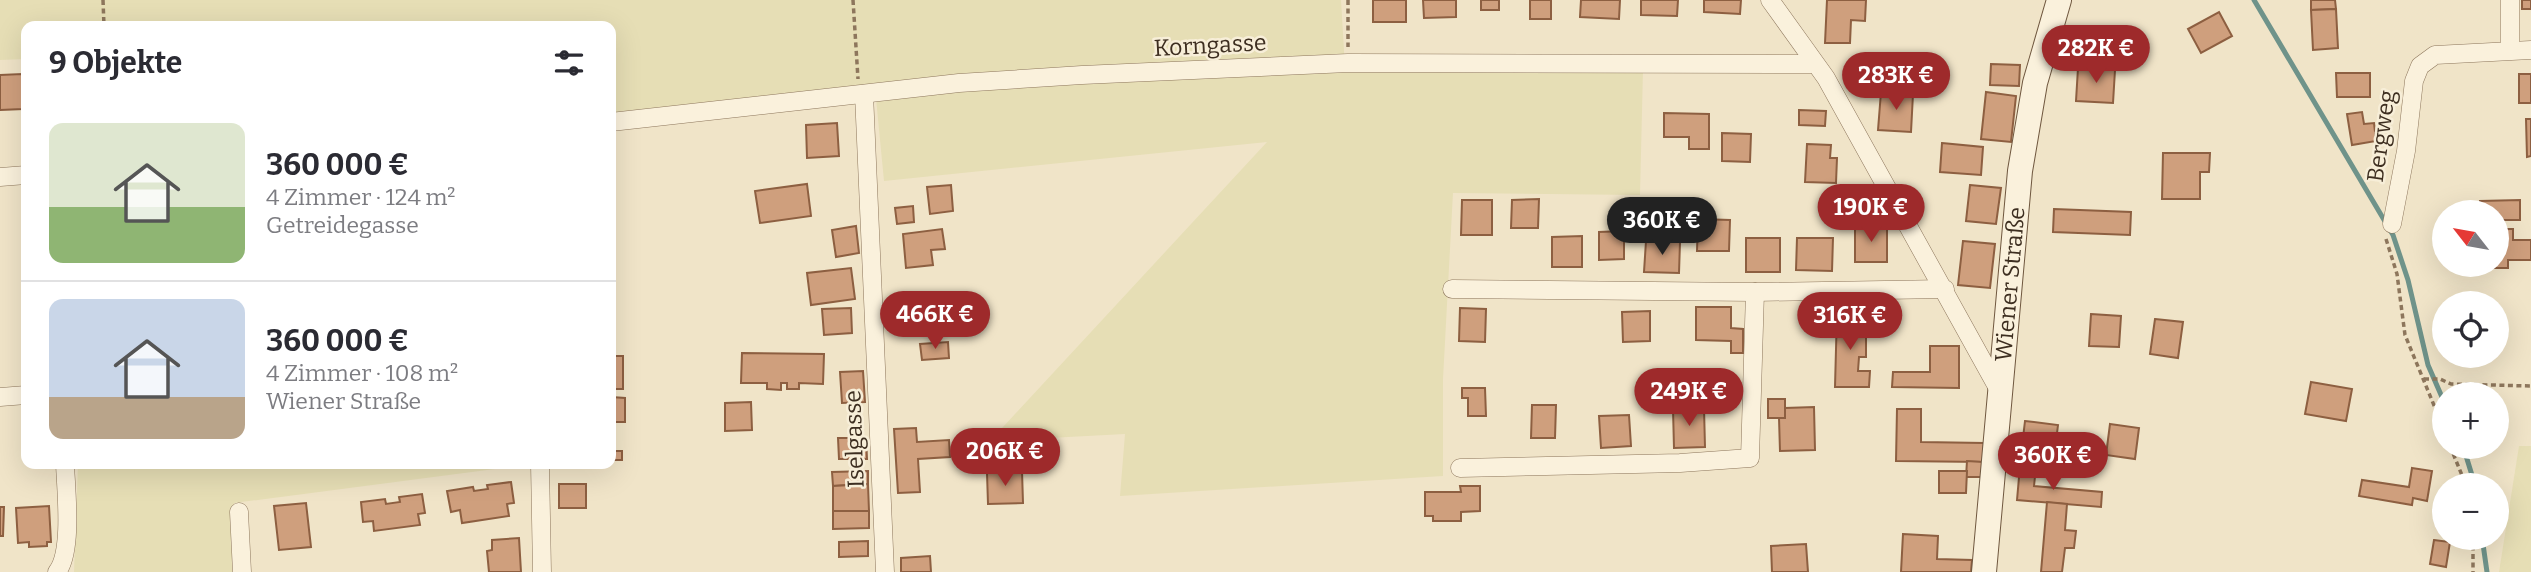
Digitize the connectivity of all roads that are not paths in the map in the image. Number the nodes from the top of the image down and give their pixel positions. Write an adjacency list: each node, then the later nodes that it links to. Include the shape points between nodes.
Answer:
1 (1770, 0): 6 (street)
2 (2059, 0): 15 (main road, Wiener Straße, via 2035,83 2021,171)
3 (2510, 0): 4 (street)
4 (2510, 49): 5 (street, Bergweg); 11 (street, Bergweg, via 2435,55 2420,66)
5 (2531, 50)
6 (1815, 64): 7 (street, Korngasse, via 1348,63 958,83); 13 (street)
7 (861, 95): 8 (street, Korngasse); 25 (street, Iselgasse)
8 (616, 121)
9 (21, 175): 10 (street)
10 (0, 177)
11 (2390, 229)
12 (1452, 289): 14 (street)
13 (1945, 289): 14 (street); 15 (street)
14 (1755, 292): 18 (street, via 1751,458)
15 (2001, 394): 26 (main road, Wiener Straße)
16 (21, 395): 17 (street)
17 (0, 397)
18 (1460, 468)
19 (65, 469): 22 (street, via 66,541)
20 (540, 469): 24 (street)
21 (239, 512): 23 (street)
22 (57, 572)
23 (242, 572)
24 (542, 572)
25 (885, 572)
26 (1984, 572)

